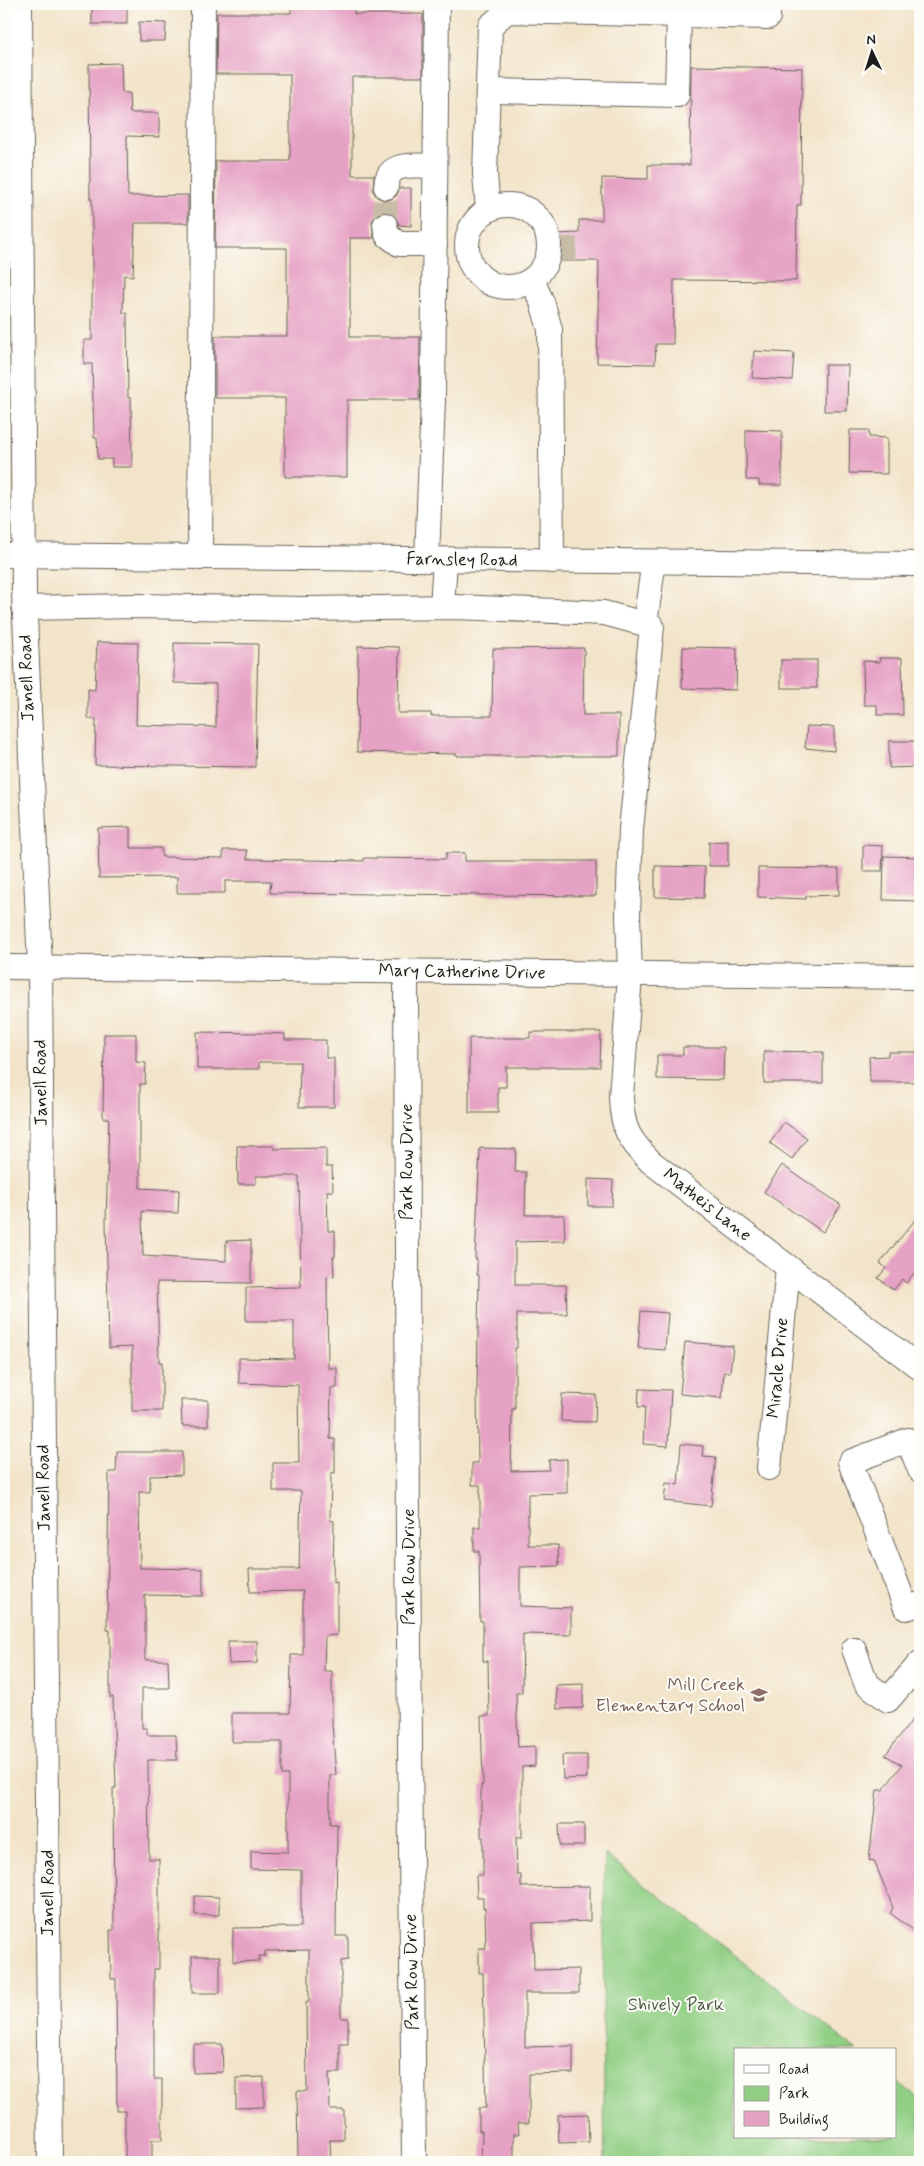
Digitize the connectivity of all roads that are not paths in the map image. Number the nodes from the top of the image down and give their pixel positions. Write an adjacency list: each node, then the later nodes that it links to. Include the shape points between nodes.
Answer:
1 (20, 4): 16 (street, Janell Road)
2 (204, 4): 17 (street)
3 (437, 4): 7 (street)
4 (768, 4): 5 (street, via 768,17)
5 (679, 15): 6 (street, via 506,11 490,26); 6 (street, via 677,95)
6 (488, 92): 9 (street, via 485,174)
7 (435, 166): 8 (street, via 400,166 391,171 386,179); 13 (street)
8 (386, 188)
9 (488, 210): 10 (street, via 502,205 516,206 529,210); 15 (street, via 474,224 467,242 472,268 480,278 505,288 518,287)
10 (540, 220): 12 (street); 15 (street, via 550,246 548,260)
11 (385, 225): 13 (street, via 387,235 399,244)
12 (566, 234)
13 (436, 244): 18 (street)
14 (564, 261): 15 (street)
15 (536, 276): 19 (street, via 550,329)
16 (14, 555): 17 (street, Farnsley Road); 23 (street, Janell Road)
17 (200, 558): 18 (street, Farnsley Road)
18 (436, 560): 19 (street, Farnsley Road); 22 (street)
19 (552, 561): 20 (street, Farnsley Road)
20 (651, 562): 21 (street, Farnsley Road); 24 (street)
21 (920, 564)
22 (442, 607): 23 (street); 24 (street, via 604,613)
23 (24, 608): 26 (street, Janell Road)
24 (645, 624): 28 (street, Matheis Lane, via 652,626 631,829)
25 (4, 967): 26 (street, Mary Catherine Drive)
26 (40, 968): 27 (street, Mary Catherine Drive); 37 (street, Janell Road)
27 (406, 972): 28 (street, Mary Catherine Drive); 38 (street, Park Row Drive)
28 (630, 974): 29 (street, Mary Catherine Drive); 30 (street, Matheis Lane, via 621,1097 625,1131 651,1162)
29 (920, 977)
30 (788, 1267): 31 (street, Matheis Lane); 32 (street, Miracle Drive)
31 (920, 1368)
32 (769, 1468)
33 (920, 1470): 34 (street, via 908,1440 850,1462 906,1608)
34 (920, 1604)
35 (854, 1649): 36 (street, via 866,1683 888,1700)
36 (920, 1663)
37 (50, 2162)
38 (414, 2162)

